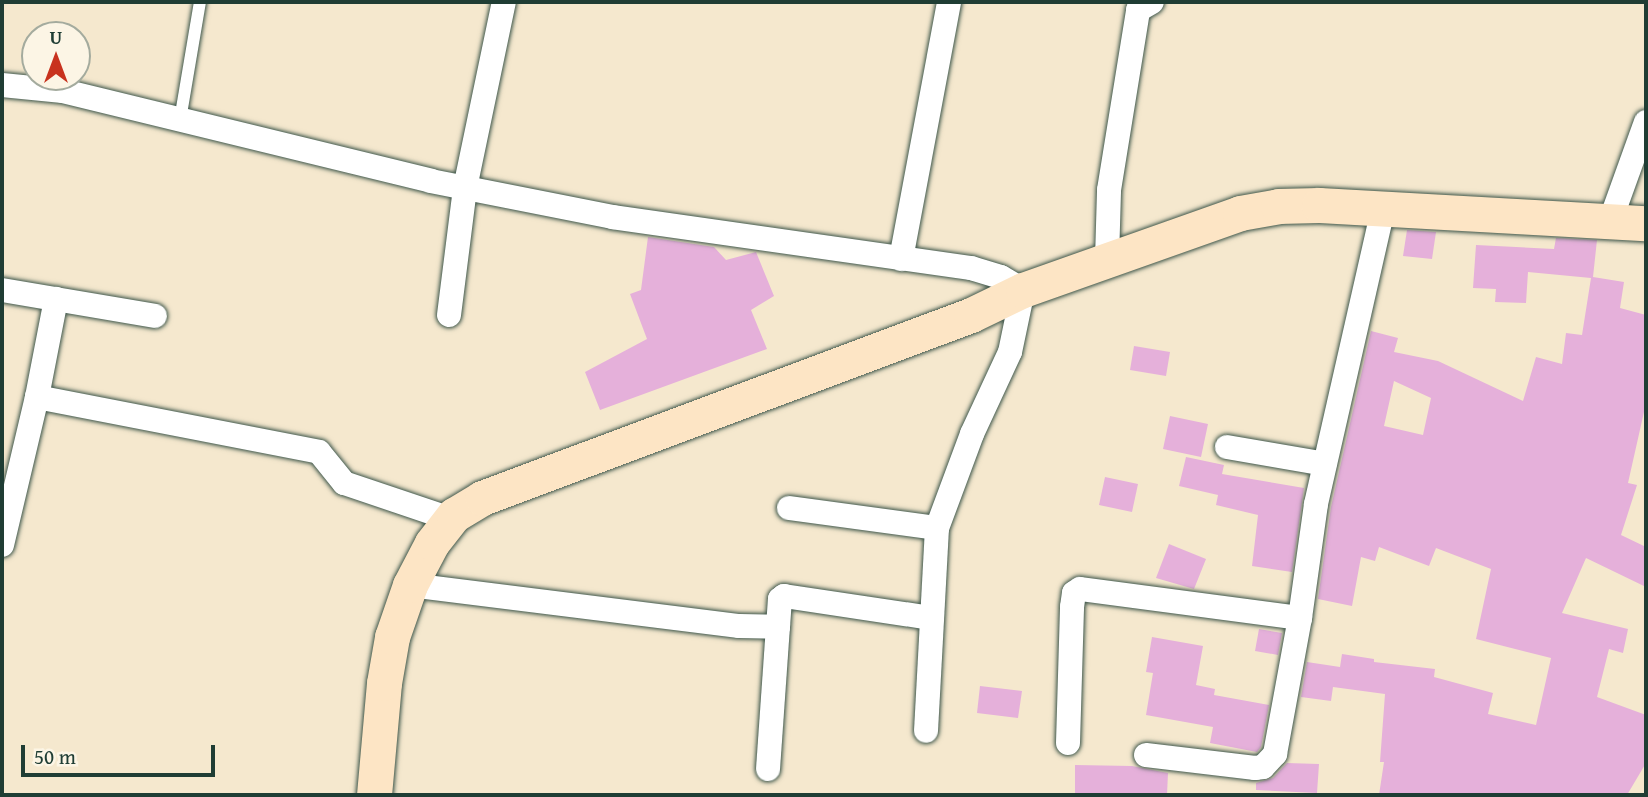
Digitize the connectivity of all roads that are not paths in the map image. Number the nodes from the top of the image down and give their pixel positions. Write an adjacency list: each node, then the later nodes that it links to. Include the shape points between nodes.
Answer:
1 (200, 2): 6 (lane)
2 (504, 2): 8 (street)
3 (949, 2): 12 (street)
4 (1152, 2): 13 (street, via 1138,10 1109,190)
5 (2, 85): 6 (street, via 63,91)
6 (180, 120): 8 (street)
7 (1646, 122): 10 (street)
8 (464, 188): 12 (street, via 612,217); 17 (street)
9 (1383, 210): 10 (street); 13 (street, via 1278,206 1240,214); 21 (street)
10 (1611, 219): 11 (street)
11 (1646, 223)
12 (901, 260): 15 (street, via 971,268)
13 (1107, 260): 15 (street)
14 (2, 290): 16 (street)
15 (1023, 290): 24 (street, via 971,315 482,498); 25 (street, via 1010,352 972,433)
16 (56, 299): 18 (street); 19 (street)
17 (449, 315)
18 (155, 316)
19 (37, 397): 22 (street); 24 (street, via 319,452 344,483)
20 (1227, 447): 21 (street)
21 (1325, 464): 29 (street)
22 (9, 487): 26 (street)
23 (789, 508): 25 (street)
24 (451, 519): 27 (street)
25 (937, 528): 28 (street)
26 (2, 545)
27 (410, 585): 30 (street); 35 (street, via 392,637 384,683)
28 (931, 618): 30 (street, via 784,596); 31 (street)
29 (1300, 618): 32 (street, via 1080,589 1074,593 1072,607); 33 (street, via 1270,762 1255,768)
30 (778, 627): 34 (street)
31 (926, 730)
32 (1068, 743)
33 (1146, 755)
34 (768, 769)
35 (374, 795)

